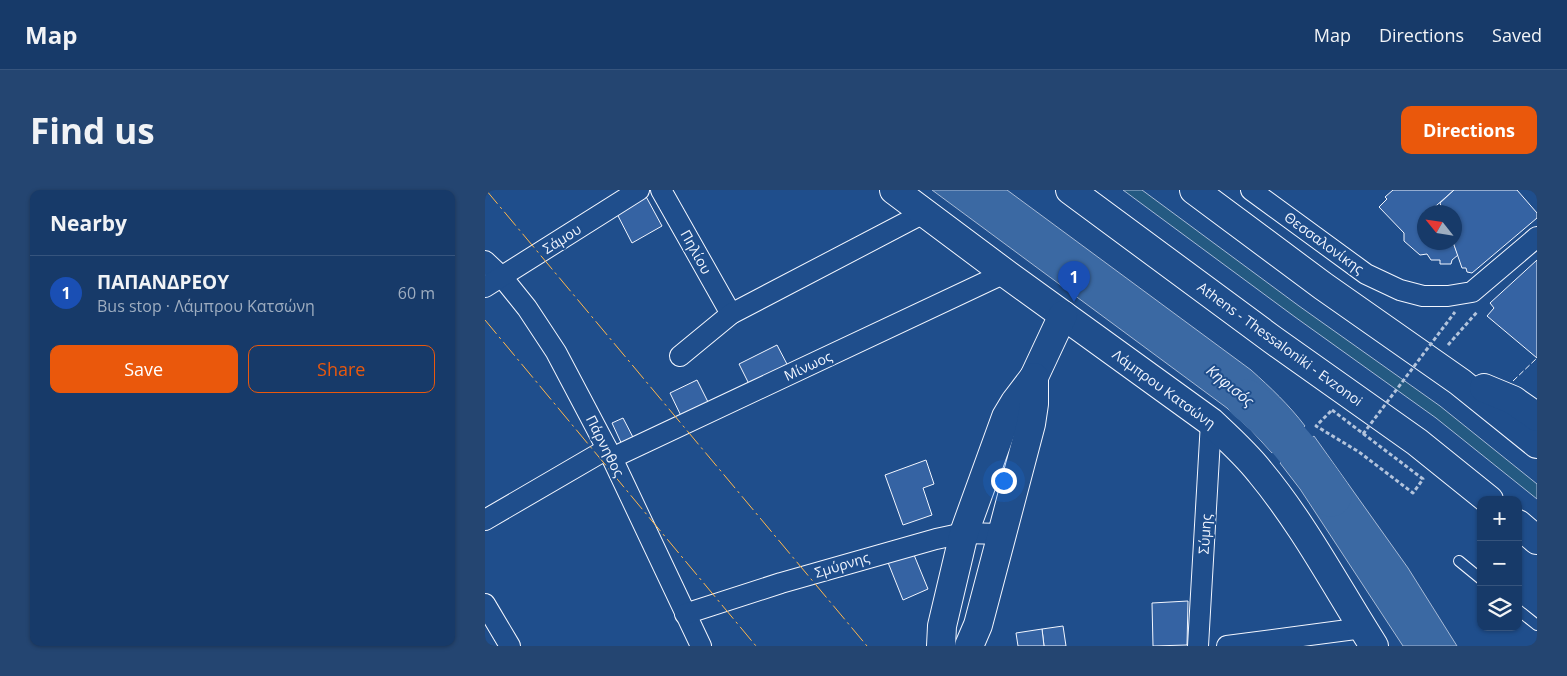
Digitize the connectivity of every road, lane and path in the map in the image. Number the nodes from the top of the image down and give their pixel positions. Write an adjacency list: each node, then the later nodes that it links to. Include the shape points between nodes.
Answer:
1 (639, 190): 11 (street, Σάμου)
2 (661, 190): 14 (street, Πηλίου)
3 (894, 190): 7 (main road, Λάμπρου Κατσώνη)
4 (1070, 190): 24 (main road, Athens - Thessaloniki - Evzonoi, via 1417,442)
5 (1194, 190): 17 (main road)
6 (1251, 190): 8 (street, Θεσσαλονίκης, via 1366,274 1400,290 1423,296 1472,292)
7 (924, 213): 10 (main road, Λάμπρου Κατσώνη); 14 (street)
8 (1537, 237)
9 (485, 261): 11 (street, Πάρνηθος)
10 (1005, 273): 15 (main road, Λάμπρου Κατσώνη); 23 (street, Μίνωος)
11 (493, 282): 23 (street, Πάρνηθος, via 527,308 547,336)
12 (1478, 311): 17 (path)
13 (1455, 312): 21 (path, bridge)
14 (731, 314): 16 (street)
15 (1063, 315): 18 (main road); 20 (main road, Λάμπρου Κατσώνη)
16 (680, 356)
17 (1437, 366): 19 (main road, via 1513,400); 22 (main road)
18 (1034, 378): 27 (main road, via 1006,417); 28 (main road, via 1031,424)
19 (1537, 417)
20 (1211, 422): 36 (main road, Λάμπρου Κατσώνη, via 1260,472 1296,522); 41 (street, Σύμης)
21 (1363, 434): 21 (path, via 1423,479 1413,493 1359,452 1316,426 1332,410)
22 (1537, 444)
23 (609, 453): 25 (street, Μίνωος); 34 (street, Πάρνηθος)
24 (1484, 496)
25 (485, 520)
26 (1522, 527): 29 (main road)
27 (964, 533): 28 (street, Σμύρνης); 34 (street, Σμύρνης, via 885,552); 39 (main road, via 942,626)
28 (1001, 534): 40 (main road, via 978,625)
29 (1537, 540)
30 (1459, 561): 31 (lane)
31 (1477, 576)
32 (485, 604): 37 (street)
33 (1522, 613): 35 (lane)
34 (685, 614): 38 (street, Πάρνηθος)
35 (1537, 625)
36 (1368, 637): 42 (street)
37 (509, 646)
38 (701, 646)
39 (941, 646)
40 (969, 646)
41 (1198, 646)
42 (1227, 646)

